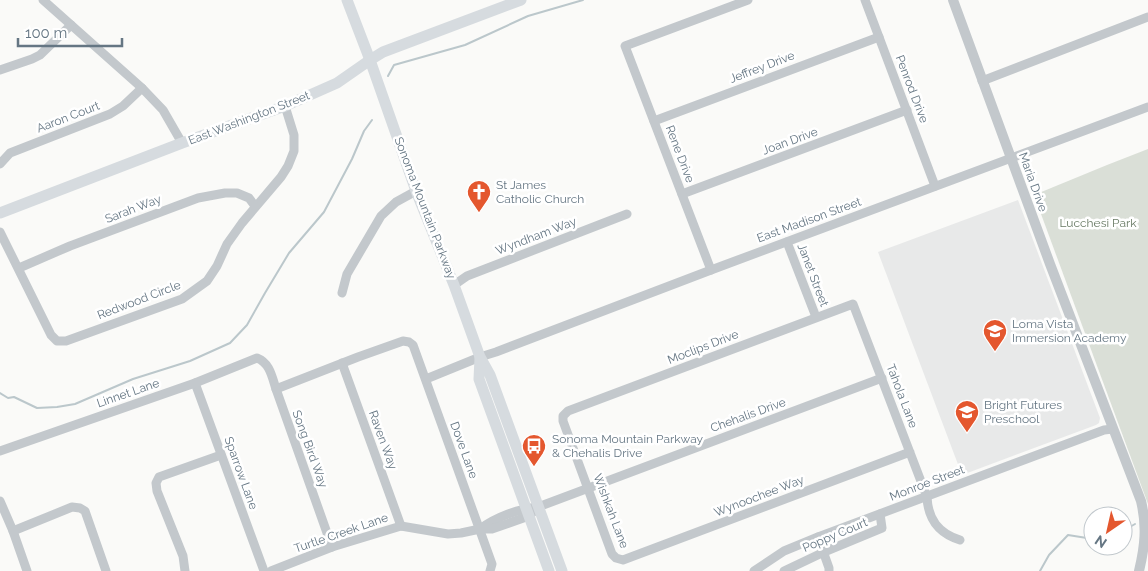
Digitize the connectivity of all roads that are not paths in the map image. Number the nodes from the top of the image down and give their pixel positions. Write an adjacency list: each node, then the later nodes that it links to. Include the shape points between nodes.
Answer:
1 (43, 0): 8 (street)
2 (347, 0): 10 (main road, Sonoma Mountain Parkway)
3 (521, 0): 10 (main road, East Washington Street, via 383,52)
4 (748, 0): 17 (street, Rene Drive, via 626,46)
5 (865, 0): 9 (street, Penrod Drive)
6 (953, 0): 12 (street, Maria Drive)
7 (1148, 17): 12 (street)
8 (71, 25): 11 (street, via 40,55); 13 (street)
9 (879, 37): 16 (street, Penrod Drive); 17 (street, Jeffrey Drive)
10 (370, 60): 14 (main road, East Washington Street, via 337,83); 22 (main road, Sonoma Mountain Parkway)
11 (0, 70)
12 (982, 82): 19 (street, Maria Drive)
13 (142, 88): 18 (street, via 163,110); 20 (street, Aaron Court, via 110,114 10,153)
14 (285, 106): 18 (main road, East Washington Street); 24 (street, Redwood Circle, via 294,134 294,151 281,177)
15 (1148, 107): 19 (street, East Madison Street)
16 (907, 110): 21 (street, Penrod Drive); 23 (street, Joan Drive)
17 (654, 121): 23 (street, Rene Drive)
18 (182, 143): 25 (main road, East Washington Street)
19 (1011, 158): 21 (street, East Madison Street); 43 (street, Maria Drive)
20 (0, 164)
21 (935, 186): 28 (street, East Madison Street)
22 (416, 191): 31 (main road, Sonoma Mountain Parkway); 32 (street, via 396,202 381,216 347,274)
23 (682, 194): 30 (street, Rene Drive)
24 (255, 206): 29 (street, Sarah Way, via 249,198 238,193 198,198); 29 (street, Redwood Circle, via 228,244 218,266 194,291 182,299 66,341 58,341 51,335)
25 (0, 213)
26 (627, 214): 31 (street, Wyndham Way, via 467,276)
27 (0, 232): 29 (street, Redwood Circle)
28 (787, 242): 30 (street, East Madison Street); 34 (street, Janet Street)
29 (19, 268)
30 (711, 270): 35 (street, East Madison Street)
31 (454, 285): 35 (main road, Sonoma Mountain Parkway)
32 (342, 293)
33 (853, 304): 34 (street, Moclips Drive); 38 (street, Tahola Lane)
34 (816, 317): 42 (street, Moclips Drive, via 568,411)
35 (480, 357): 39 (street); 50 (main road, Sonoma Mountain Parkway, via 479,378)
36 (264, 360): 40 (street, Linnet Lane, via 257,358); 41 (street, Song Bird Way)
37 (342, 363): 39 (street, via 403,341 409,342); 41 (street); 52 (street, Raven Way)
38 (882, 378): 45 (street, Tahola Lane); 47 (street, Chehalis Drive)
39 (426, 379): 53 (street, Dove Lane)
40 (195, 383): 44 (street, Linnet Lane); 46 (street, Sparrow Lane)
41 (276, 389): 57 (street, Song Bird Way)
42 (563, 416): 47 (street, Wishkah Lane)
43 (1113, 429): 48 (street, Monroe Street); 71 (street, Maria Drive, via 1143,511 1145,534)
44 (0, 451)
45 (910, 452): 48 (street, Tahola Lane); 59 (street, Wynoochee Way, via 623,560)
46 (221, 454): 62 (street, via 159,477 156,482 183,556); 63 (street, Sparrow Lane)
47 (588, 488): 50 (street, Chehalis Drive); 59 (street, Wishkah Lane)
48 (927, 497): 51 (street, Monroe Street); 56 (street, Tahola Lane, via 927,506 935,524 942,532)
49 (0, 501): 54 (street)
50 (531, 510): 53 (street, Turtle Creek Lane, via 490,522); 66 (main road, Sonoma Mountain Parkway); 67 (main road, Sonoma Mountain Parkway)
51 (880, 514): 55 (street, Monroe Street); 58 (street, Poppy Court, via 882,528)
52 (401, 526): 53 (street, Turtle Creek Lane, via 448,534); 57 (street, Turtle Creek Lane)
53 (480, 529): 65 (street, Dove Lane, via 492,564)
54 (13, 531): 60 (street); 61 (street, via 72,507 80,508 85,511)
55 (818, 536): 58 (street); 68 (street, Monroe Street, via 784,551)
56 (960, 540)
57 (332, 547): 64 (street, Turtle Creek Lane)
58 (824, 552): 69 (street, Poppy Court); 70 (street)
59 (616, 558)
60 (27, 571)
61 (106, 571)
62 (185, 571)
63 (264, 571)
64 (271, 571)
65 (490, 571)
66 (550, 571)
67 (562, 571)
68 (754, 571)
69 (784, 571)
70 (829, 571)
71 (1139, 571)

